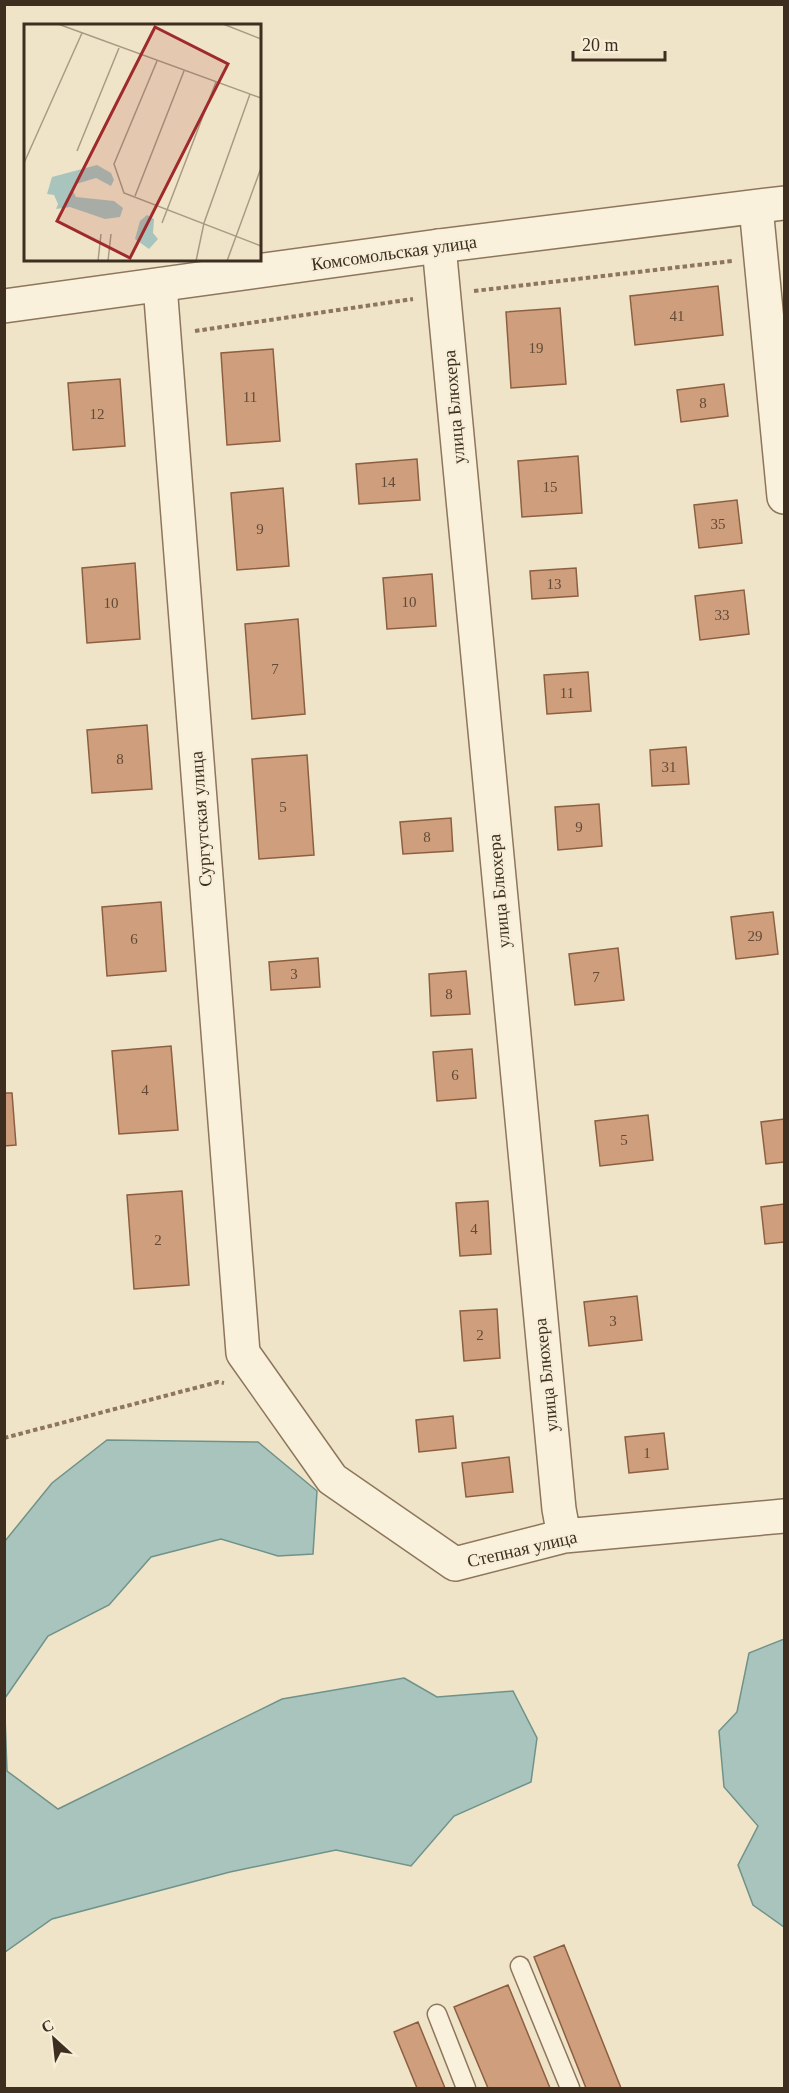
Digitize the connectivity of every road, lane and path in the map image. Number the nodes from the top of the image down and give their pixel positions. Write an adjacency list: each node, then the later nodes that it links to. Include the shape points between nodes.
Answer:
1 (770, 205): 2 (street, Комсомольская улица); 5 (street)
2 (439, 246): 3 (street, Комсомольская улица); 10 (street, улица Блюхера, via 556,1486)
3 (160, 285): 4 (street, Комсомольская улица); 6 (street, Сургутская улица)
4 (4, 306)
5 (784, 497)
6 (243, 1353): 7 (street, Степная улица)
7 (272, 1394): 8 (path, via 218,1382); 10 (street, Степная улица, via 332,1479 455,1564)
8 (4, 1438)
9 (784, 1516): 10 (street, Степная улица)
10 (564, 1536)
11 (520, 1966): 14 (lane)
12 (437, 2014): 13 (lane)
13 (466, 2088)
14 (570, 2088)

